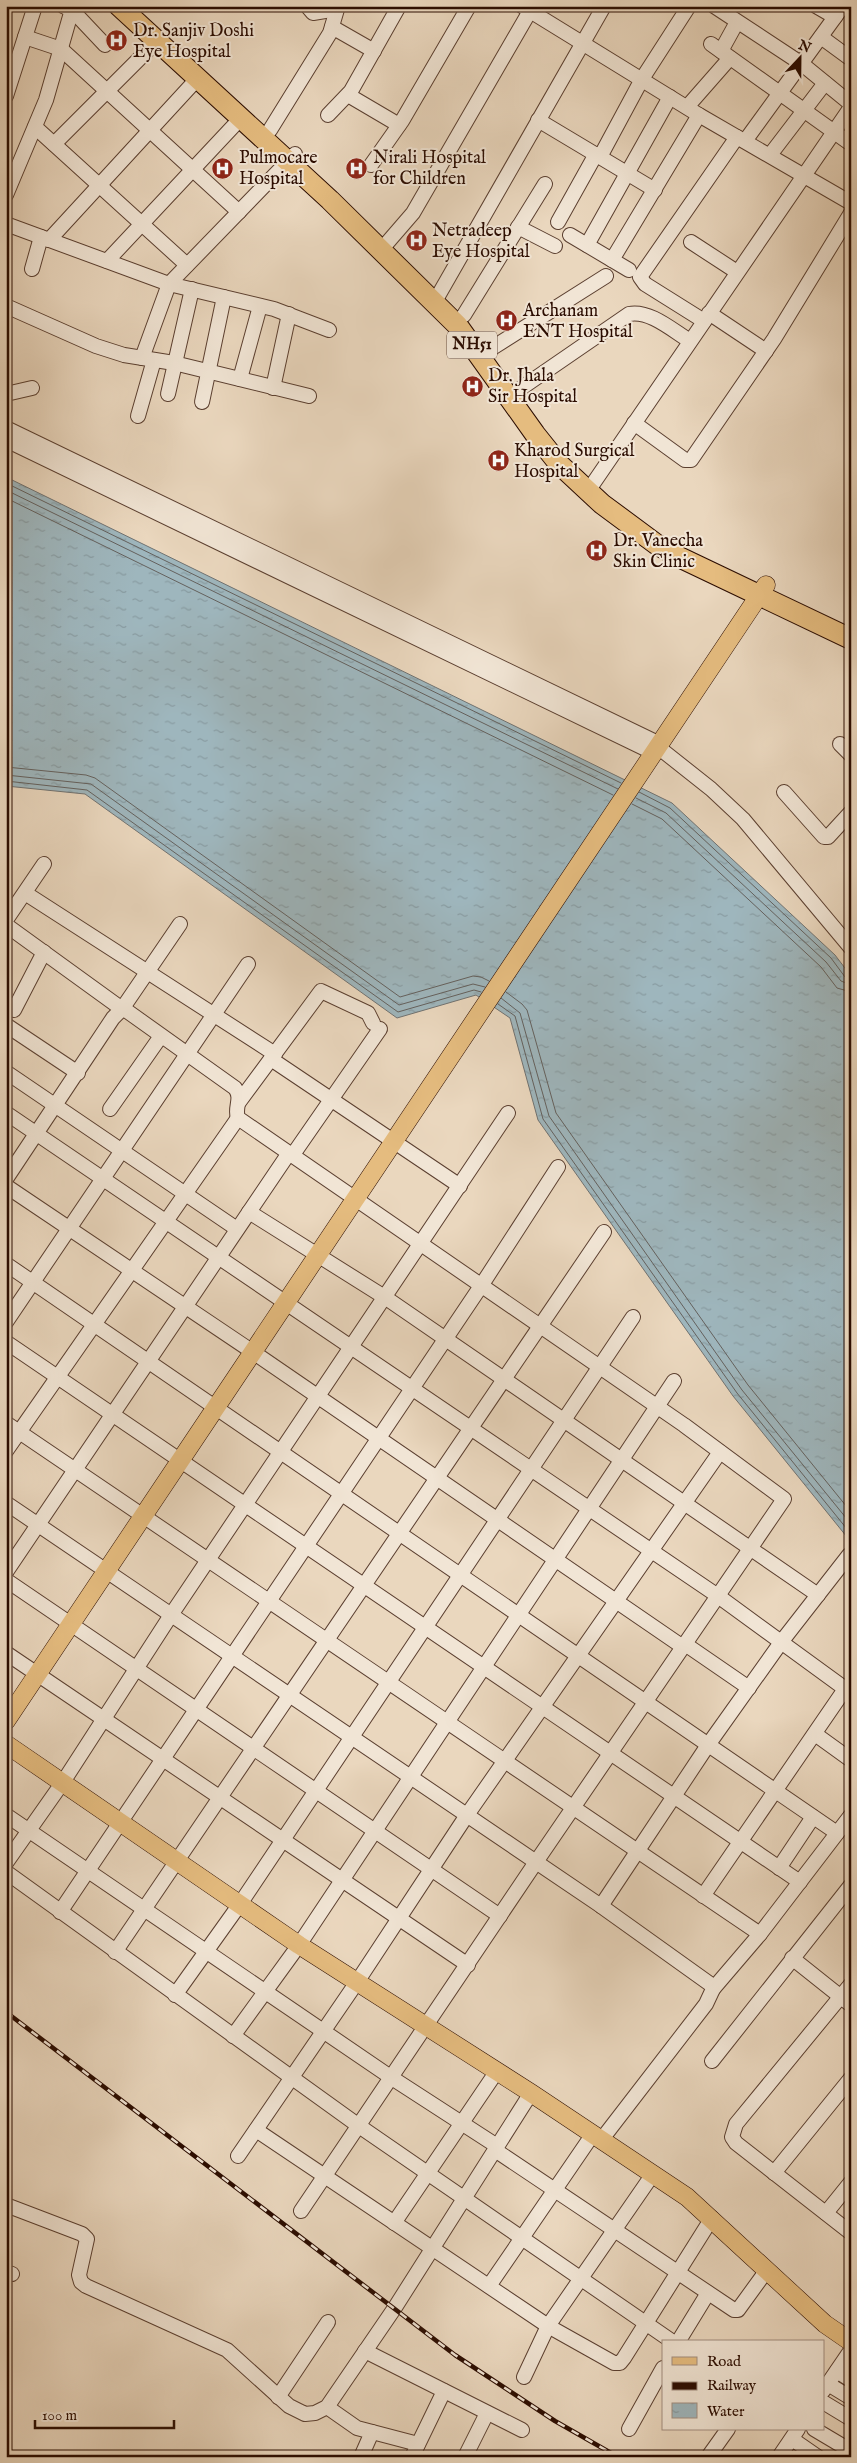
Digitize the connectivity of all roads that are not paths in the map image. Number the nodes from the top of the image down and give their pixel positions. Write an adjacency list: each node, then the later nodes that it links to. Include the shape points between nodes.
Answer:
1 (35, 6): 17 (street)
2 (119, 6): 19 (highway, NH51)
3 (138, 6): 44 (highway, NH51)
4 (307, 6): 12 (street, via 314,13)
5 (399, 6): 23 (street)
6 (469, 6): 41 (street)
7 (604, 6): 20 (street)
8 (690, 6): 28 (street)
9 (714, 6): 15 (street)
10 (816, 6): 14 (street)
11 (70, 8): 21 (street); 22 (street)
12 (338, 8): 16 (street)
13 (533, 10): 20 (street); 71 (street, via 413,213)
14 (843, 12): 18 (street)
15 (738, 22): 24 (street); 26 (street)
16 (332, 27): 23 (street); 44 (street)
17 (25, 37): 22 (street); 32 (street)
18 (821, 37): 25 (street); 26 (street)
19 (157, 41): 27 (highway, NH51); 30 (street)
20 (583, 42): 28 (street); 40 (street)
21 (104, 45)
22 (60, 49): 30 (street); 42 (street)
23 (374, 51): 33 (street)
24 (721, 51): 31 (street); 37 (street)
25 (851, 60)
26 (802, 64): 29 (street); 31 (street)
27 (198, 78): 39 (highway, NH51); 43 (street)
28 (642, 79): 34 (street); 49 (street)
29 (825, 83): 35 (street); 36 (street)
30 (106, 91): 43 (street); 47 (street)
31 (780, 93): 36 (street); 46 (street)
32 (6, 96)
33 (348, 96): 38 (street); 41 (street)
34 (670, 96): 37 (street); 54 (street)
35 (851, 106): 45 (street)
36 (805, 110): 45 (street); 50 (street)
37 (693, 111): 46 (street); 58 (street)
38 (328, 115)
39 (241, 118): 51 (highway, NH51); 53 (street)
40 (538, 120): 49 (street); 82 (street)
41 (399, 125): 52 (street)
42 (35, 127): 47 (street); 59 (street)
43 (149, 130): 53 (street); 57 (street)
44 (270, 130): 51 (highway, NH51)
45 (834, 131): 48 (street); 55 (street)
46 (741, 139): 50 (street); 87 (street, via 640,277 645,284)
47 (54, 144): 57 (street)
48 (851, 144)
49 (598, 155): 54 (street); 63 (street)
50 (770, 156): 55 (street)
51 (291, 158): 61 (street); 71 (highway, NH51)
52 (370, 165)
53 (192, 170): 61 (street); 65 (street)
54 (627, 173): 58 (street); 70 (street)
55 (803, 174): 60 (street); 78 (street)
56 (545, 184): 66 (street)
57 (98, 185): 65 (street); 68 (street)
58 (654, 190): 75 (street)
59 (6, 195)
60 (851, 202)
61 (238, 212): 74 (street)
62 (851, 213): 91 (street)
63 (558, 222)
64 (6, 224): 68 (street)
65 (142, 224): 73 (street); 74 (street)
66 (518, 227): 72 (street); 86 (street)
67 (570, 235): 70 (street)
68 (45, 238): 73 (street); 76 (street)
69 (691, 242): 78 (street)
70 (587, 245): 75 (street)
71 (385, 246): 82 (highway, NH51)
72 (555, 246)
73 (107, 261): 79 (street)
74 (187, 266): 79 (street)
75 (608, 266): 77 (street); 90 (street)
76 (32, 269)
77 (629, 270)
78 (737, 272): 87 (street)
79 (169, 284): 80 (street); 92 (street)
80 (192, 289): 81 (street); 93 (street)
81 (224, 297): 84 (street); 94 (street)
82 (437, 297): 86 (highway, NH51); 107 (highway, NH51, via 534,434 559,464)
83 (6, 306): 92 (street, via 96,346)
84 (260, 306): 85 (street); 95 (street)
85 (289, 314): 88 (street); 97 (street)
86 (464, 315): 90 (highway, NH51)
87 (706, 317): 89 (street); 91 (street)
88 (329, 330)
89 (690, 341): 98 (street, via 647,315 629,314); 104 (street)
90 (489, 350): 98 (highway, NH51)
91 (766, 351): 104 (street, via 689,462)
92 (148, 359): 93 (street); 103 (street)
93 (174, 363): 94 (street); 100 (street)
94 (208, 371): 95 (street); 102 (street)
95 (240, 379): 97 (street)
96 (32, 388): 99 (street)
97 (274, 388): 101 (street)
98 (517, 390): 107 (highway, NH51)
99 (6, 394)
100 (168, 394)
101 (309, 396)
102 (202, 402)
103 (138, 416)
104 (634, 423): 107 (street)
105 (6, 428): 108 (street)
106 (6, 440): 108 (street)
107 (590, 487): 109 (highway, NH51, via 660,537)
108 (122, 490): 113 (street)
109 (762, 591): 110 (highway, NH51); 111 (highway, NH51); 113 (main road)
110 (851, 626)
111 (851, 639)
112 (840, 744): 114 (street)
113 (657, 748): 122 (street, via 711,789 743,819); 143 (main road)
114 (851, 755)
115 (784, 792): 116 (street, via 824,837 828,837)
116 (851, 812)
117 (44, 864): 118 (street)
118 (25, 893): 119 (street); 125 (street)
119 (6, 920)
120 (180, 924): 125 (street)
121 (6, 925): 123 (street)
122 (851, 948)
123 (44, 952): 126 (street); 127 (street)
124 (248, 964): 128 (street)
125 (146, 973): 126 (street); 128 (street)
126 (122, 1009): 130 (street); 134 (street)
127 (14, 1010)
128 (214, 1014): 131 (street); 132 (street)
129 (6, 1025): 134 (street)
130 (161, 1036): 131 (street); 138 (street)
131 (187, 1054): 136 (street, via 234,1088 239,1094); 144 (street)
132 (273, 1057): 135 (street); 135 (street, via 321,991 368,1013 377,1026); 136 (street)
133 (6, 1072): 137 (street)
134 (78, 1073): 137 (street)
135 (331, 1099): 143 (street); 145 (street)
136 (239, 1102): 141 (street)
137 (57, 1106): 142 (street); 144 (street)
138 (110, 1109)
139 (6, 1112): 142 (street)
140 (508, 1113): 150 (street)
141 (238, 1118): 145 (street); 151 (street)
142 (38, 1134): 147 (street); 148 (street)
143 (394, 1142): 150 (street); 152 (main road)
144 (122, 1151): 147 (street); 151 (street)
145 (290, 1154): 152 (street); 153 (street)
146 (558, 1167): 164 (street)
147 (104, 1178): 154 (street); 155 (street)
148 (6, 1179)
149 (6, 1186): 155 (street)
150 (460, 1186): 158 (street)
151 (184, 1193): 154 (street); 156 (street)
152 (356, 1199): 158 (street); 160 (main road)
153 (249, 1212): 156 (street); 160 (street)
154 (165, 1220): 159 (street); 162 (street)
155 (70, 1228): 162 (street); 163 (street)
156 (237, 1229): 159 (street)
157 (604, 1232): 171 (street)
158 (421, 1246): 164 (street); 165 (street)
159 (219, 1256): 166 (street); 167 (street)
160 (317, 1257): 165 (street); 166 (main road)
161 (6, 1264): 163 (street)
162 (131, 1270): 167 (street); 170 (street)
163 (33, 1282): 169 (street); 170 (street)
164 (481, 1286): 171 (street); 172 (street)
165 (386, 1298): 172 (street); 174 (street)
166 (286, 1303): 174 (street); 175 (main road)
167 (185, 1306): 175 (street); 176 (street)
168 (633, 1317): 177 (street)
169 (6, 1322)
170 (94, 1324): 176 (street); 178 (street)
171 (540, 1327): 177 (street); 179 (street)
172 (445, 1339): 179 (street); 181 (street)
173 (6, 1342): 178 (street)
174 (352, 1347): 181 (street); 182 (street)
175 (253, 1352): 182 (street); 184 (main road)
176 (148, 1361): 184 (street); 185 (street)
177 (600, 1368): 183 (street); 186 (street)
178 (58, 1376): 185 (street); 189 (street)
179 (505, 1379): 186 (street); 188 (street)
180 (674, 1381): 183 (street)
181 (412, 1387): 188 (street); 190 (street)
182 (319, 1397): 190 (street); 192 (street)
183 (657, 1407): 193 (street); 194 (street)
184 (216, 1408): 192 (street); 195 (main road)
185 (113, 1414): 195 (street); 197 (street)
186 (565, 1420): 194 (street); 196 (street)
187 (6, 1423): 189 (street)
188 (472, 1428): 196 (street); 198 (street)
189 (20, 1432): 191 (street); 197 (street)
190 (378, 1438): 198 (street); 199 (street)
191 (6, 1451)
192 (281, 1452): 199 (street); 202 (street)
193 (720, 1452): 200 (street); 209 (street, via 784,1499)
194 (622, 1459): 200 (street); 203 (street)
195 (181, 1460): 202 (street); 204 (main road)
196 (533, 1468): 203 (street); 205 (street)
197 (75, 1470): 204 (street); 206 (street)
198 (438, 1479): 205 (street); 207 (street)
199 (340, 1493): 207 (street); 208 (street)
200 (685, 1502): 209 (street); 210 (street)
201 (6, 1503): 206 (street)
202 (246, 1505): 208 (street); 212 (street)
203 (590, 1508): 210 (street); 213 (street)
204 (144, 1516): 212 (street); 215 (main road)
205 (498, 1520): 213 (street); 216 (street)
206 (38, 1525): 214 (street); 215 (street)
207 (400, 1534): 216 (street); 218 (street)
208 (305, 1545): 218 (street); 221 (street)
209 (751, 1548): 219 (street); 220 (street)
210 (652, 1550): 220 (street); 222 (street)
211 (848, 1556): 219 (street)
212 (208, 1560): 221 (street); 223 (street)
213 (556, 1560): 222 (street); 224 (street)
214 (6, 1572)
215 (106, 1572): 223 (street); 225 (main road)
216 (461, 1575): 224 (street); 226 (street)
217 (6, 1580): 225 (street)
218 (365, 1586): 226 (street); 227 (street)
219 (818, 1595): 228 (street)
220 (718, 1596): 228 (street); 229 (street)
221 (268, 1600): 227 (street); 231 (street)
222 (616, 1602): 229 (street); 232 (street)
223 (171, 1615): 231 (street); 234 (street)
224 (519, 1615): 232 (street); 233 (street)
225 (71, 1625): 234 (street); 235 (main road)
226 (426, 1628): 233 (street); 236 (street)
227 (328, 1641): 236 (street); 239 (street)
228 (782, 1641): 237 (street); 238 (street)
229 (684, 1646): 237 (street); 240 (street)
230 (6, 1653): 235 (street)
231 (231, 1655): 239 (street); 242 (street)
232 (578, 1656): 240 (street); 241 (street)
233 (484, 1668): 241 (street); 245 (street)
234 (136, 1669): 242 (street); 243 (street)
235 (38, 1674): 243 (street); 244 (main road)
236 (389, 1682): 245 (street); 247 (street)
237 (748, 1688): 249 (street)
238 (848, 1691): 246 (street)
239 (291, 1696): 247 (street); 250 (street)
240 (646, 1702): 249 (street); 251 (street)
241 (542, 1708): 251 (street); 254 (street)
242 (195, 1709): 250 (street); 252 (street)
243 (104, 1719): 252 (street); 256 (street)
244 (6, 1721)
245 (447, 1722): 254 (street); 255 (street)
246 (815, 1734): 253 (street); 258 (street)
247 (352, 1738): 255 (street); 257 (street)
248 (6, 1744): 256 (main road)
249 (708, 1745): 258 (street); 259 (street)
250 (255, 1749): 257 (street); 260 (street)
251 (610, 1754): 259 (street); 261 (street)
252 (163, 1758): 260 (street); 266 (street)
253 (851, 1760)
254 (505, 1761): 261 (street); 263 (street)
255 (410, 1776): 263 (street); 268 (street)
256 (63, 1782): 266 (main road); 267 (street)
257 (316, 1791): 268 (street); 270 (street)
258 (776, 1791): 265 (street); 271 (street)
259 (673, 1797): 271 (street); 272 (street)
260 (221, 1798): 270 (street); 273 (street)
261 (573, 1807): 272 (street); 274 (street)
262 (6, 1815): 267 (street)
263 (467, 1815): 274 (street); 277 (street)
264 (851, 1816): 269 (street)
265 (813, 1817): 269 (street); 276 (street)
266 (121, 1822): 273 (main road); 278 (street)
267 (29, 1830): 275 (street); 278 (street)
268 (374, 1830): 277 (street); 280 (street)
269 (837, 1833): 281 (street)
270 (283, 1840): 280 (street); 284 (street)
271 (740, 1842): 276 (street); 283 (street)
272 (637, 1851): 283 (street); 285 (street)
273 (178, 1861): 284 (main road); 286 (street)
274 (536, 1862): 285 (street); 288 (street)
275 (6, 1863)
276 (779, 1868): 281 (street)
277 (432, 1869): 288 (street); 289 (street)
278 (88, 1870): 286 (street); 287 (street)
279 (6, 1872): 287 (street)
280 (342, 1880): 289 (street); 291 (street)
281 (800, 1882): 290 (street)
282 (851, 1885): 294 (street)
283 (703, 1896): 290 (street)
284 (240, 1904): 291 (main road); 292 (street)
285 (601, 1906): 298 (street, via 704,1977)
286 (145, 1909): 292 (street); 293 (street)
287 (60, 1912): 293 (street)
288 (500, 1916): 295 (street)
289 (399, 1918): 295 (street); 296 (street)
290 (760, 1934): 298 (street)
291 (299, 1945): 296 (main road); 299 (street)
292 (206, 1951): 299 (street); 300 (street)
293 (115, 1952): 300 (street)
294 (792, 1958): 301 (street); 305 (street)
295 (468, 1965): 302 (street)
296 (358, 1982): 302 (main road); 303 (street)
297 (851, 1984): 301 (street)
298 (713, 1989): 314 (street, via 706,2004)
299 (266, 1992): 303 (street); 304 (street)
300 (175, 1995): 304 (street)
301 (846, 2001): 318 (street, via 732,2131 736,2143)
302 (427, 2027): 306 (main road); 307 (street)
303 (324, 2032): 307 (street); 309 (street)
304 (233, 2036): 309 (street)
305 (712, 2061)
306 (497, 2071): 310 (main road); 311 (street)
307 (392, 2078): 311 (street); 312 (street)
308 (851, 2078): 318 (street)
309 (293, 2079): 312 (street); 313 (street)
310 (531, 2093): 314 (main road); 315 (street)
311 (461, 2123): 315 (street); 317 (street)
312 (359, 2126): 317 (street); 320 (street)
313 (256, 2130): 316 (street); 320 (street)
314 (597, 2136): 319 (main road); 322 (street)
315 (496, 2148): 322 (street); 323 (street)
316 (238, 2156)
317 (428, 2173): 323 (street); 328 (street)
318 (774, 2173): 326 (street)
319 (654, 2174): 327 (main road); 329 (street)
320 (324, 2177): 325 (street); 328 (street)
321 (851, 2182): 326 (street)
322 (554, 2191): 329 (street); 331 (street)
323 (464, 2198): 331 (street); 332 (street)
324 (6, 2205): 352 (street, via 82,2234 86,2239 80,2282 227,2350)
325 (301, 2211)
326 (826, 2213): 330 (street)
327 (712, 2218): 333 (main road); 334 (street)
328 (394, 2223): 332 (street)
329 (614, 2230): 334 (street); 335 (street)
330 (851, 2233)
331 (522, 2238): 335 (street); 336 (street)
332 (432, 2248): 336 (street); 345 (street)
333 (767, 2270): 337 (street, via 738,2310); 343 (main road, via 825,2324)
334 (677, 2273): 337 (street); 339 (street)
335 (581, 2279): 339 (street); 340 (street)
336 (489, 2286): 340 (street)
337 (708, 2294): 342 (street)
338 (328, 2322): 352 (street)
339 (645, 2324): 340 (street, via 624,2358 614,2364); 341 (street)
340 (548, 2326): 348 (street)
341 (670, 2340)
342 (679, 2340)
343 (851, 2342)
344 (851, 2350): 347 (street)
345 (365, 2351): 351 (street); 355 (street)
346 (662, 2370): 358 (street)
347 (837, 2371): 349 (street); 350 (street)
348 (524, 2377)
349 (851, 2380)
350 (826, 2388): 353 (street)
351 (444, 2391): 356 (street); 364 (street)
352 (278, 2397): 355 (street, via 305,2414)
353 (851, 2398)
354 (824, 2403): 357 (street)
355 (327, 2407): 362 (street, via 356,2428)
356 (487, 2413): 359 (street); 368 (street)
357 (851, 2419)
358 (629, 2429)
359 (522, 2430)
360 (727, 2430): 369 (street)
361 (816, 2430): 365 (street)
362 (372, 2432): 364 (street); 366 (street)
363 (795, 2434): 370 (street); 371 (street)
364 (418, 2444): 367 (street)
365 (851, 2451)
366 (361, 2457)
367 (412, 2457)
368 (465, 2457)
369 (708, 2457)
370 (780, 2457)
371 (818, 2457)

